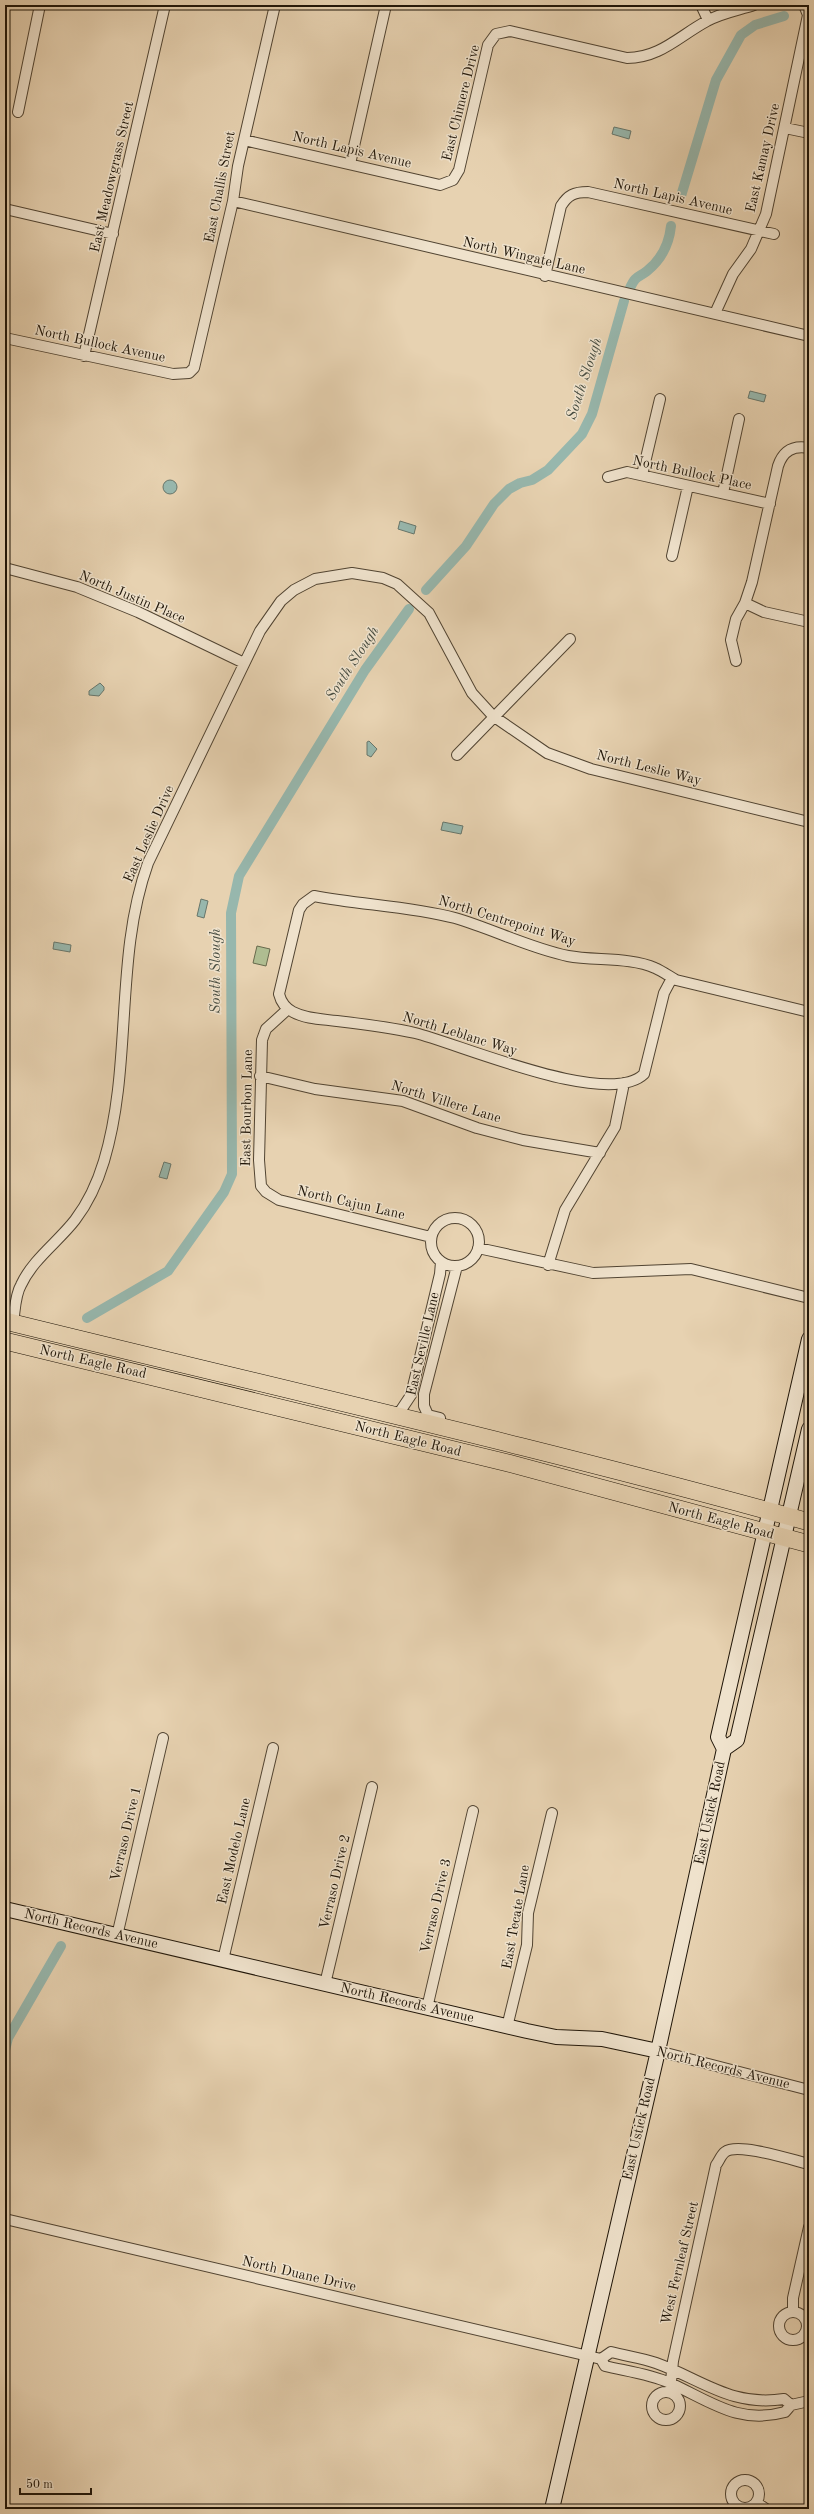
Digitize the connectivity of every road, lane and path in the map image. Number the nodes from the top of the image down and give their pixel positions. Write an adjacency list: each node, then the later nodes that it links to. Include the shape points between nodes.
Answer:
1 (40, 5): 9 (street)
2 (166, 5): 18 (street, East Meadowgrass Street)
3 (275, 5): 12 (street, East Challis Street)
4 (386, 5): 13 (street)
5 (701, 5): 8 (street)
6 (754, 5): 8 (street)
7 (804, 5): 10 (street, East Kamay Drive, via 808,15)
8 (708, 20): 14 (street, East Chimere Drive, via 656,53 642,58 627,58 510,31 496,34 488,45 460,170)
9 (18, 112)
10 (785, 128): 11 (street); 17 (street, East Kamay Drive, via 766,214)
11 (809, 133)
12 (244, 140): 13 (street, North Lapis Avenue); 15 (street, East Challis Street)
13 (350, 164): 14 (street, North Lapis Avenue, via 440,185)
14 (453, 180)
15 (233, 201): 20 (street, North Wingate Lane); 25 (street, East Challis Street, via 197,361)
16 (5, 209): 18 (street)
17 (759, 231): 19 (street, North Lapis Avenue); 20 (street, North Lapis Avenue, via 588,192 576,192 567,197 561,206); 21 (street, East Kamay Drive, via 751,249 733,274)
18 (113, 234): 24 (street, East Meadowgrass Street)
19 (774, 234)
20 (545, 276): 22 (street, North Wingate Lane)
21 (717, 309)
22 (809, 336)
23 (5, 338): 24 (street, North Bullock Avenue)
24 (84, 356): 25 (street, North Bullock Avenue, via 173,374)
25 (189, 373)
26 (660, 399): 29 (street)
27 (739, 420): 32 (street)
28 (809, 448): 33 (street, via 796,447 787,451 778,466)
29 (642, 475): 30 (street, North Bullock Place, via 627,472); 31 (street, North Bullock Place)
30 (608, 477)
31 (688, 486): 32 (street, North Bullock Place); 34 (street)
32 (722, 493): 33 (street, North Bullock Place)
33 (770, 504): 37 (street)
34 (672, 556)
35 (5, 568): 41 (street, North Justin Place, via 83,590 138,612)
36 (420, 603): 41 (street, East Leslie Drive, via 397,584 369,574 352,573 315,578 281,601 260,630); 42 (street, North Leslie Way, via 429,613 472,693)
37 (745, 603): 38 (street, via 764,612); 40 (street, via 736,619 731,640)
38 (809, 622)
39 (570, 639): 42 (street)
40 (736, 662)
41 (244, 663): 58 (street, East Leslie Drive, via 148,863 138,890 132,922 115,1109 104,1161 92,1192 75,1220 31,1268 20,1286)
42 (493, 716): 43 (street); 44 (street, North Leslie Way, via 547,753 591,769)
43 (458, 755)
44 (809, 822)
45 (672, 978): 46 (street, North Centrepoint Way, via 654,967 635,963 567,956 449,917 408,908 314,896 299,910 279,994); 47 (street, North Centrepoint Way); 49 (street, via 664,993 644,1074 634,1082)
46 (288, 1009): 48 (street, East Bourbon Lane, via 266,1029 262,1040); 49 (street, North Leblanc Way, via 305,1017 382,1026 416,1033 537,1073 579,1081)
47 (809, 1012)
48 (260, 1076): 50 (street, North Villere Lane, via 315,1089 403,1101 477,1128 515,1138); 51 (street, East Bourbon Lane, via 259,1160 261,1186)
49 (624, 1083): 50 (street, via 615,1127)
50 (600, 1153): 55 (street, via 565,1210)
51 (266, 1192): 52 (street, North Cajun Lane, via 279,1200)
52 (431, 1237): 53 (street, via 437,1226 445,1220 462,1219 475,1228); 54 (street, via 433,1252)
53 (478, 1248): 55 (street); 56 (street, via 468,1263)
54 (441, 1262): 56 (street); 64 (street, East Seville Lane, via 411,1395 402,1410)
55 (548, 1265): 57 (street, via 593,1273 691,1269)
56 (457, 1266): 66 (street, East Seville Lane, via 425,1390 424,1406 428,1415 512,1435)
57 (809, 1298)
58 (9, 1322): 62 (highway, North Eagle Road)
59 (809, 1339): 67 (main road)
60 (5, 1341): 61 (highway, North Eagle Road)
61 (164, 1378): 62 (highway, via 176,1372 291,1400); 63 (highway, North Eagle Road)
62 (305, 1394): 64 (highway, North Eagle Road)
63 (314, 1415): 64 (highway, via 321,1407 386,1422); 70 (highway, North Eagle Road, via 508,1463)
64 (392, 1416): 66 (highway, North Eagle Road)
65 (809, 1429): 68 (main road)
66 (532, 1448): 67 (highway, North Eagle Road)
67 (768, 1511): 68 (highway, North Eagle Road); 70 (main road, East Ustick Road)
68 (789, 1516): 69 (highway, North Eagle Road); 71 (main road, East Ustick Road)
69 (809, 1522)
70 (764, 1532): 71 (highway, North Eagle Road); 75 (main road, East Ustick Road, via 718,1737)
71 (784, 1538): 72 (highway, North Eagle Road); 75 (main road, East Ustick Road, via 737,1740)
72 (809, 1544)
73 (163, 1738): 80 (street, Verraso Drive 1)
74 (273, 1748): 81 (street, East Modelo Lane)
75 (724, 1750): 85 (main road, East Ustick Road)
76 (372, 1787): 82 (street, Verraso Drive 2)
77 (473, 1811): 83 (street, Verraso Drive 3)
78 (552, 1813): 84 (street, East Tecate Lane, via 528,1913 527,1945)
79 (5, 1909): 80 (main road, North Records Avenue)
80 (117, 1936): 81 (main road, North Records Avenue)
81 (223, 1960): 82 (main road, North Records Avenue)
82 (325, 1984): 83 (main road, North Records Avenue)
83 (427, 2008): 84 (main road, North Records Avenue)
84 (507, 2027): 85 (main road, North Records Avenue, via 556,2037 602,2040)
85 (658, 2051): 86 (street, North Records Avenue); 91 (main road, East Ustick Road)
86 (809, 2090)
87 (809, 2164): 92 (street, West Fernleaf Street, via 741,2148 725,2152 716,2165)
88 (5, 2219): 91 (street, North Duane Drive)
89 (809, 2227): 90 (street, via 793,2298)
90 (793, 2312)
91 (594, 2357): 92 (street, via 611,2352 656,2363); 93 (street, via 605,2366); 97 (main road, East Ustick Road)
92 (671, 2370): 93 (street, West Fernleaf Street); 95 (street, via 727,2396 759,2402 784,2399)
93 (670, 2387): 95 (street, via 743,2415 777,2414 785,2412)
94 (809, 2401): 95 (street)
95 (791, 2405)
96 (757, 2503): 98 (street)
97 (552, 2509)
98 (766, 2509)

